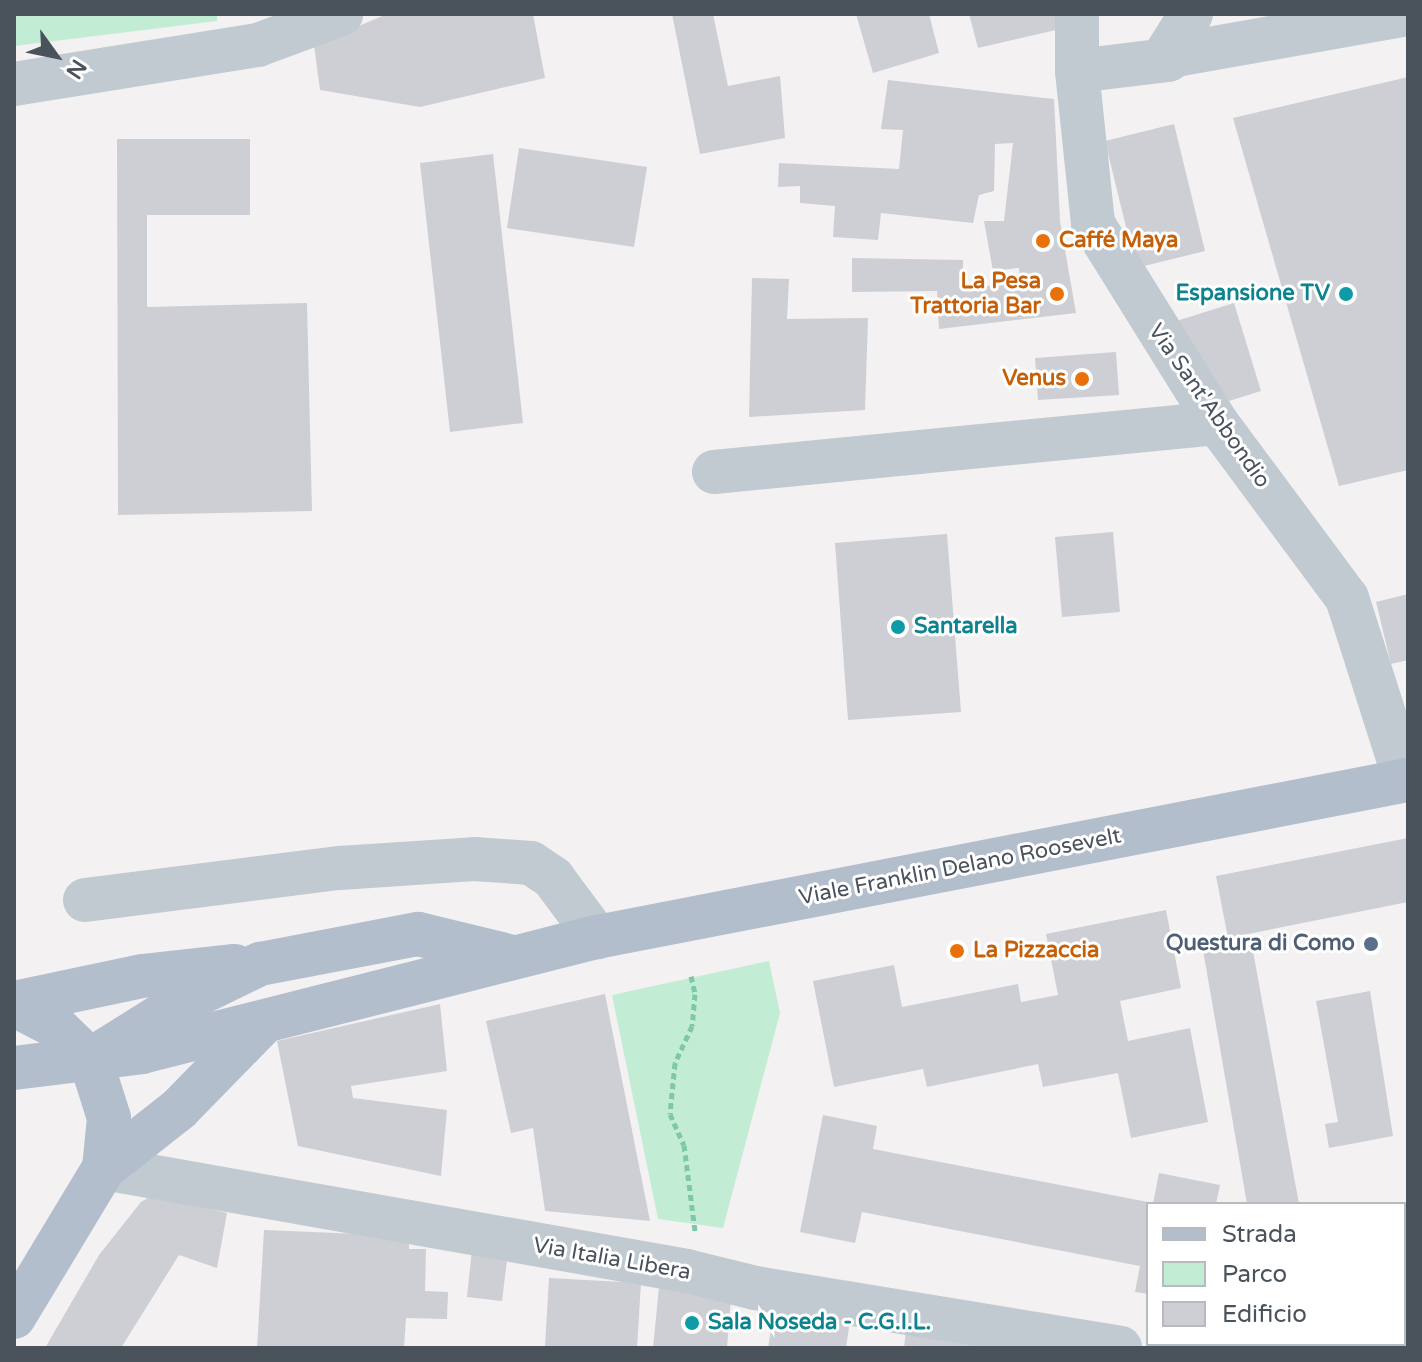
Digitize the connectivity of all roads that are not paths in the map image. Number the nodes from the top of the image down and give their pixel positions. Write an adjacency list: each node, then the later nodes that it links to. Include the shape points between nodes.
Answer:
1 (341, 14): 7 (street, via 258,45)
2 (1077, 14): 6 (street, Via Sant'Abbondio)
3 (1191, 14): 5 (street)
4 (1407, 14): 5 (street)
5 (1164, 57): 6 (street, via 1168,60)
6 (1077, 71): 8 (street, Via Sant'Abbondio, via 1093,224)
7 (14, 84)
8 (1217, 423): 9 (street); 10 (street, Via Sant'Abbondio, via 1347,598)
9 (714, 472)
10 (1406, 780): 12 (main road, Viale Franklin Delano Roosevelt)
11 (85, 900): 12 (street, via 340,868 474,859 531,863 553,878)
12 (597, 937): 13 (main road, Viale Franklin Delano Roosevelt)
13 (513, 957): 14 (main road, Viale Franklin Delano Roosevelt, via 418,934); 16 (main road, Viale Franklin Delano Roosevelt)
14 (260, 964): 15 (main road, via 142,976); 17 (main road, Viale Franklin Delano Roosevelt, via 133,1030)
15 (14, 1004): 17 (main road, via 55,1026)
16 (264, 1022): 17 (main road, Viale Franklin Delano Roosevelt); 19 (main road, via 179,1109)
17 (91, 1061): 18 (main road); 19 (main road, via 109,1118)
18 (14, 1068)
19 (104, 1168): 20 (main road); 21 (street, Via Italia Libera, via 687,1271 755,1288)
20 (14, 1317)
21 (1120, 1348)

